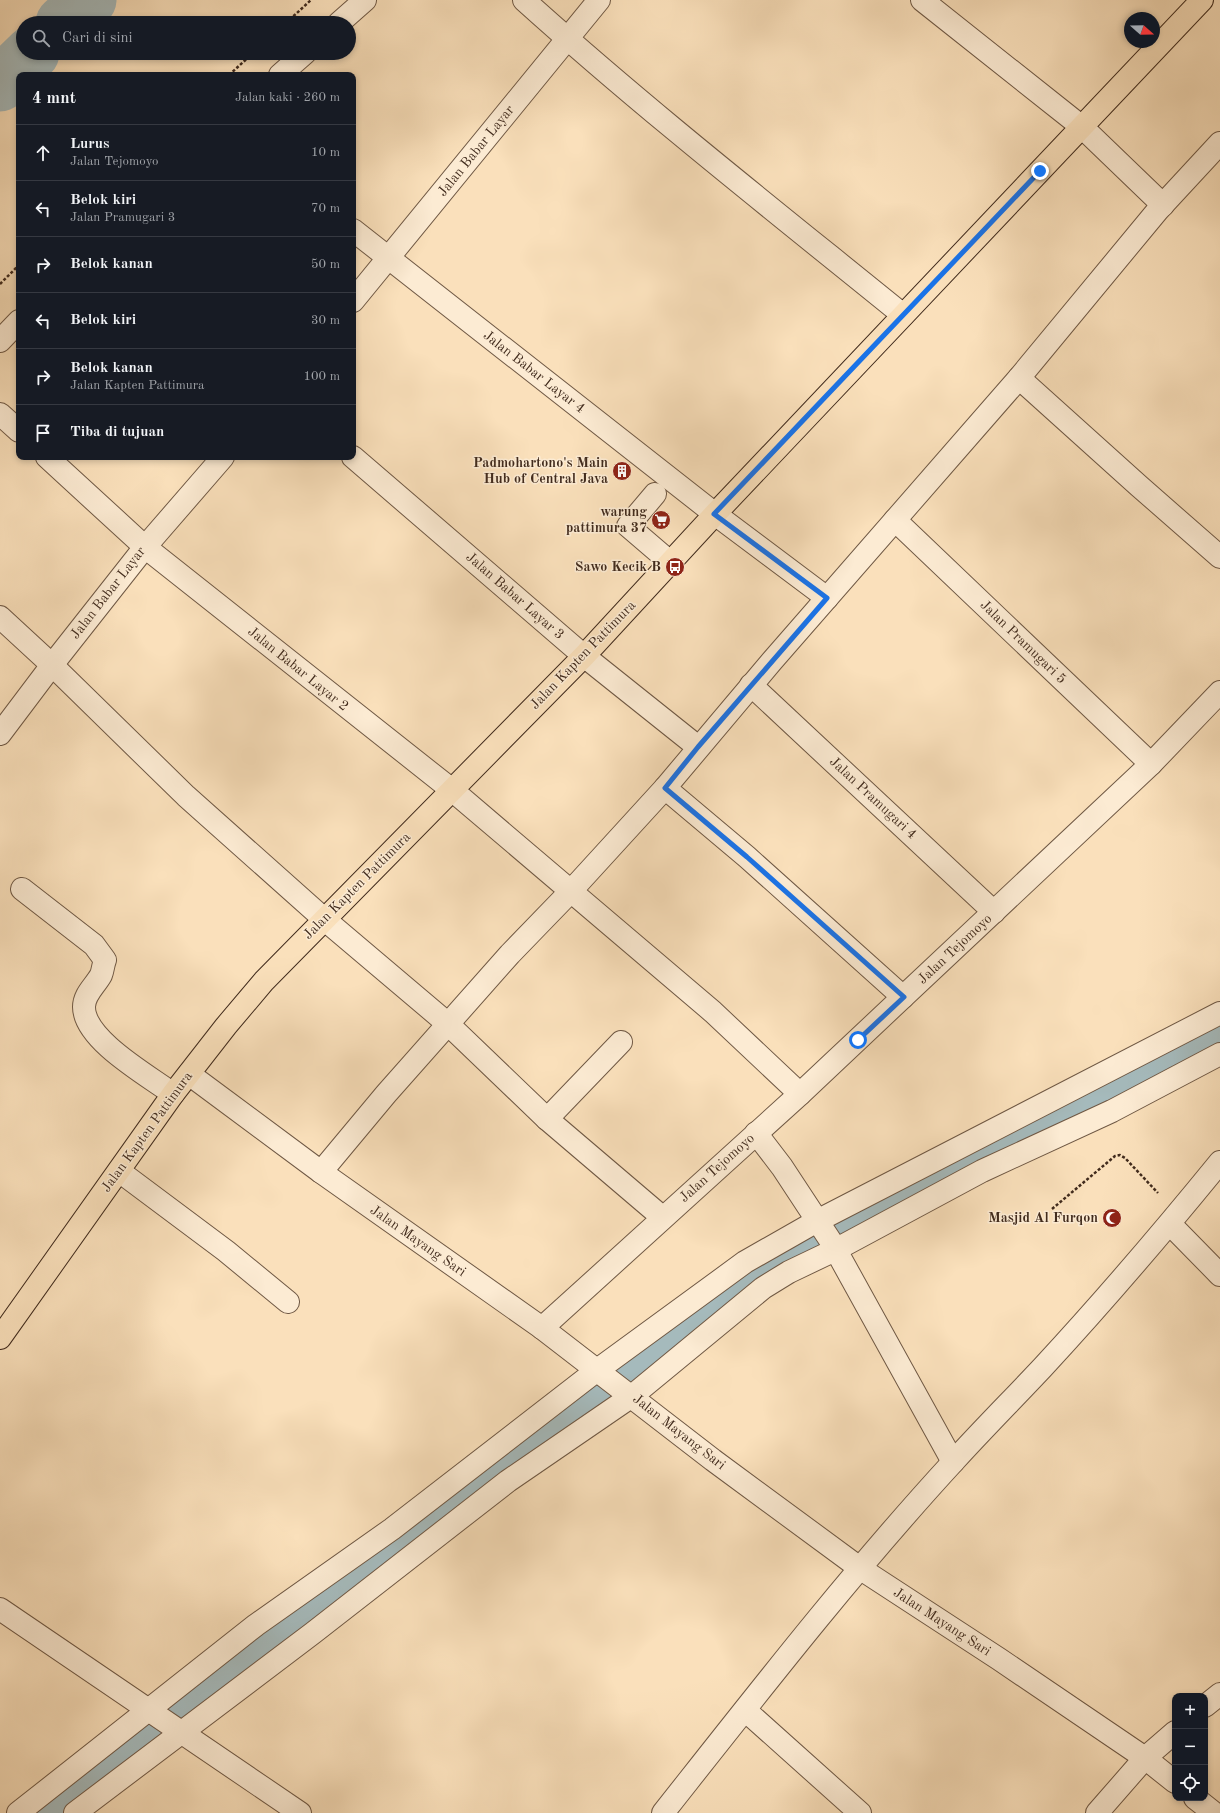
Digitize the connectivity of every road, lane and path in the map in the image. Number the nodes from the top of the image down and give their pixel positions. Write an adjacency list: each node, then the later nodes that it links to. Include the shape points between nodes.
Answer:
1 (312, 0): 7 (path)
2 (365, 0): 8 (street)
3 (524, 0): 9 (street)
4 (599, 0): 9 (street, Jalan Babar Layar)
5 (922, 0): 14 (street)
6 (1202, 0): 14 (main road, Jalan Kapten Pattimura)
7 (294, 16)
8 (347, 16)
9 (568, 39): 18 (street, Jalan Babar Layar); 22 (street)
10 (245, 60): 12 (path)
11 (297, 60): 13 (street)
12 (232, 72)
13 (283, 72)
14 (1082, 127): 16 (street); 22 (main road, Jalan Kapten Pattimura)
15 (1220, 143): 16 (street)
16 (1163, 206): 25 (street)
17 (356, 232): 18 (street, Jalan Babar Layar 4)
18 (389, 258): 21 (street, Jalan Babar Layar); 32 (street, Jalan Babar Layar 4)
19 (16, 269): 20 (path)
20 (0, 284)
21 (356, 297)
22 (903, 316): 32 (main road, Jalan Kapten Pattimura)
23 (16, 324): 24 (street)
24 (0, 341)
25 (1019, 378): 33 (street); 35 (street)
26 (0, 414): 27 (street)
27 (16, 428)
28 (50, 460): 34 (street, Jalan Babar Layar 2)
29 (219, 460): 34 (street, Jalan Babar Layar)
30 (356, 460): 39 (street, Jalan Babar Layar 3)
31 (655, 494): 36 (street, via 628,526)
32 (714, 514): 36 (main road, Jalan Kapten Pattimura); 37 (street, Jalan Babar Layar 4)
33 (895, 520): 37 (street); 45 (street, Jalan Pramugari 5)
34 (145, 546): 40 (street, Jalan Babar Layar); 47 (street, Jalan Babar Layar 2)
35 (1220, 557)
36 (670, 562): 39 (main road, Jalan Kapten Pattimura)
37 (827, 598): 41 (street)
38 (0, 617): 40 (street)
39 (584, 656): 44 (street, Jalan Babar Layar 3); 47 (main road, Jalan Kapten Pattimura)
40 (52, 664): 43 (street, Jalan Babar Layar); 51 (street, via 186,796)
41 (751, 685): 44 (street); 50 (street, Jalan Pramugari 4)
42 (1220, 692): 45 (street, Jalan Tejomoyo)
43 (0, 734)
44 (698, 747): 46 (street)
45 (1151, 764): 50 (street, Jalan Tejomoyo)
46 (665, 788): 49 (street); 52 (street, via 747,857)
47 (452, 790): 49 (street, Jalan Babar Layar 2); 51 (main road, Jalan Kapten Pattimura)
48 (22, 889): 58 (street, via 94,945 105,960 101,974 86,997 84,1006 86,1018 93,1031 112,1050)
49 (570, 892): 54 (street); 59 (street, Jalan Babar Layar 2, via 713,1012)
50 (994, 912): 52 (street, Jalan Tejomoyo)
51 (324, 919): 54 (street); 57 (main road, Jalan Kapten Pattimura, via 264,981)
52 (904, 997): 59 (street, Jalan Tejomoyo)
53 (1220, 1013): 68 (street)
54 (448, 1024): 60 (street); 64 (street)
55 (621, 1042): 60 (street)
56 (1220, 1054): 69 (street, via 1112,1111 982,1171)
57 (190, 1074): 58 (main road, Jalan Kapten Pattimura); 64 (street, Jalan Mayang Sari)
58 (174, 1094): 63 (main road, Jalan Kapten Pattimura)
59 (800, 1094): 61 (street, Jalan Tejomoyo)
60 (547, 1119): 66 (street)
61 (756, 1133): 66 (street, Jalan Tejomoyo); 68 (street)
62 (1220, 1162): 67 (street)
63 (119, 1171): 71 (street, via 226,1251); 73 (main road, Jalan Kapten Pattimura)
64 (321, 1172): 72 (street, Jalan Mayang Sari)
65 (1052, 1209): 67 (path, via 1115,1156 1120,1155)
66 (662, 1217): 72 (street, Jalan Tejomoyo)
67 (1174, 1219): 70 (street); 76 (street, via 1043,1367)
68 (818, 1223): 69 (street); 74 (street, via 745,1262)
69 (833, 1247): 75 (street, via 763,1288); 76 (street)
70 (1220, 1275)
71 (288, 1302)
72 (542, 1328): 74 (street, Jalan Mayang Sari)
73 (0, 1338)
74 (597, 1371): 75 (street, Jalan Mayang Sari); 82 (street, via 392,1529 256,1625)
75 (628, 1393): 77 (street, Jalan Mayang Sari, via 713,1460); 83 (street, via 508,1481)
76 (953, 1462): 77 (street)
77 (861, 1569): 81 (street); 85 (street, Jalan Mayang Sari)
78 (0, 1609): 82 (street)
79 (1220, 1694): 80 (street)
80 (1208, 1704)
81 (745, 1710): 91 (street); 92 (street)
82 (150, 1712): 83 (street); 88 (street)
83 (180, 1732): 89 (street); 90 (street)
84 (1172, 1735): 85 (street)
85 (1145, 1758): 86 (street, Jalan Mayang Sari); 93 (street)
86 (1172, 1780)
87 (1199, 1801): 94 (street)
88 (18, 1813)
89 (75, 1813)
90 (300, 1813)
91 (663, 1813)
92 (860, 1813)
93 (1097, 1813)
94 (1214, 1813)

